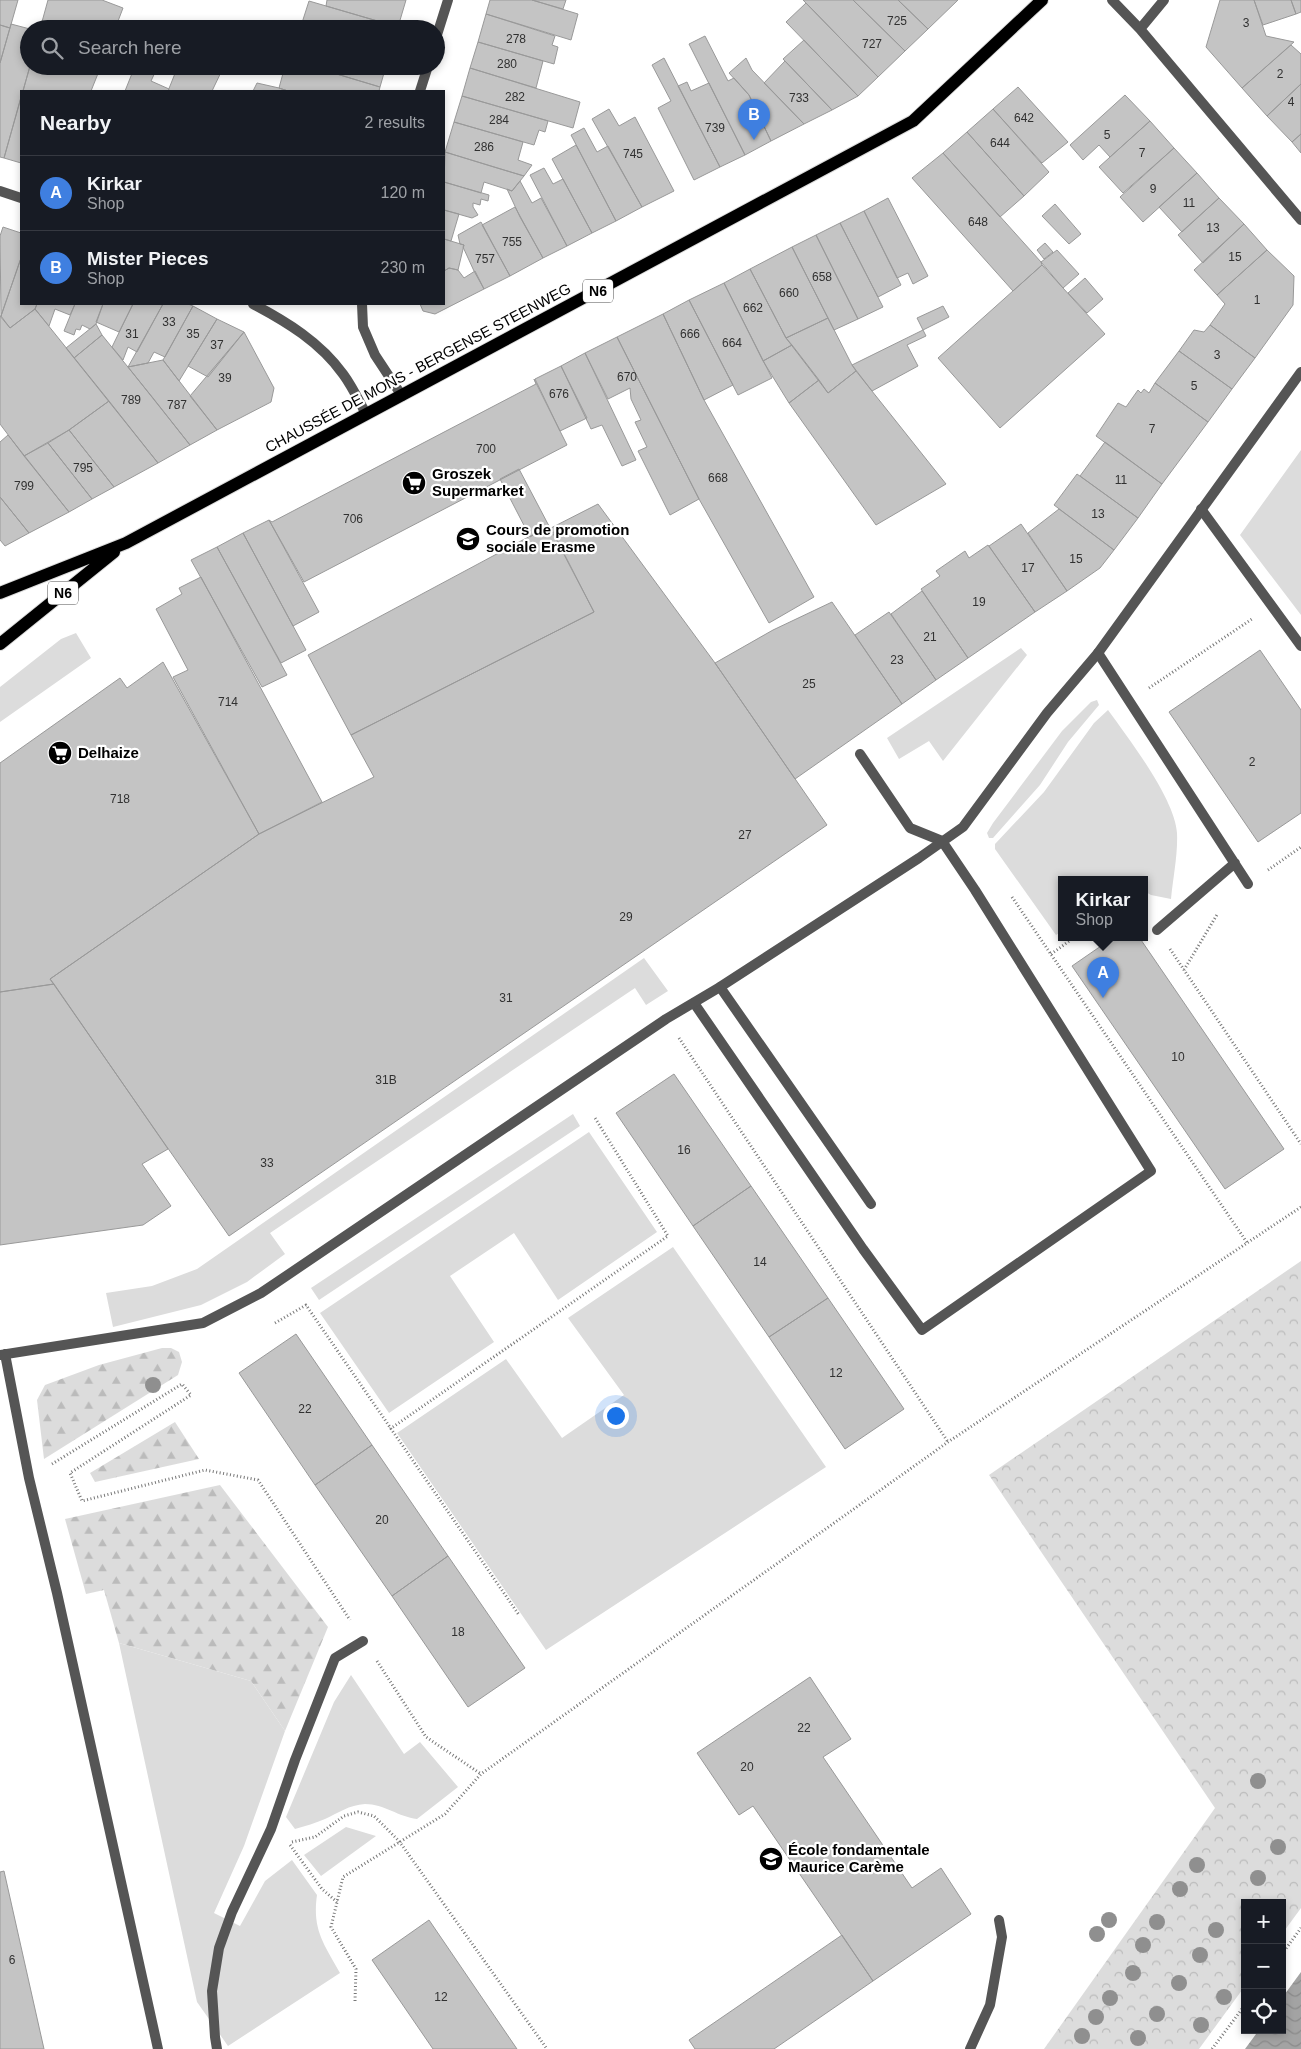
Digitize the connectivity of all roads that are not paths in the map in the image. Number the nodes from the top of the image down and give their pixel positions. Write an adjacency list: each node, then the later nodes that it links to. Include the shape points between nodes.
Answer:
1 (448, 0): 5 (street)
2 (1042, 0): 15 (main road, CHAUSSÉE DE MONS - BERGENSE STEENWEG / N6, via 913,121)
3 (1112, 0): 6 (street)
4 (1164, 0): 6 (street)
5 (442, 20)
6 (1140, 29): 11 (street)
7 (425, 75): 8 (street)
8 (420, 90)
9 (0, 191): 10 (street)
10 (20, 198)
11 (1301, 220)
12 (255, 305): 16 (street, via 291,324 318,347 342,373)
13 (362, 305): 15 (street, via 363,327 375,355)
14 (1301, 372): 17 (street)
15 (402, 396): 16 (main road, CHAUSSÉE DE MONS - BERGENSE STEENWEG / N6)
16 (366, 414): 18 (main road, CHAUSSÉE DE MONS - BERGENSE STEENWEG / N6)
17 (1201, 509): 21 (street); 22 (street)
18 (126, 543): 19 (main road, CHAUSSÉE DE MONS - BERGENSE STEENWEG / N6); 20 (main road, CHAUSSÉE DE MONS - BERGENSE STEENWEG / N6)
19 (0, 594)
20 (0, 644)
21 (1301, 646)
22 (1098, 653): 24 (street, via 1047,713 963,827); 25 (street)
23 (860, 754): 24 (street, via 910,828)
24 (942, 841): 28 (street); 29 (street, via 1151,1171 922,1330)
25 (1235, 863): 26 (street); 27 (street)
26 (1248, 884)
27 (1157, 930)
28 (720, 987): 29 (street); 30 (street)
29 (694, 1003): 31 (street, via 261,1293 203,1323)
30 (871, 1204)
31 (3, 1355): 34 (street)
32 (363, 1641): 35 (street, via 335,1658 271,1828 219,1948 212,1991)
33 (999, 1920): 36 (street, via 1002,1937 990,2006)
34 (158, 2049)
35 (218, 2049)
36 (970, 2049)

